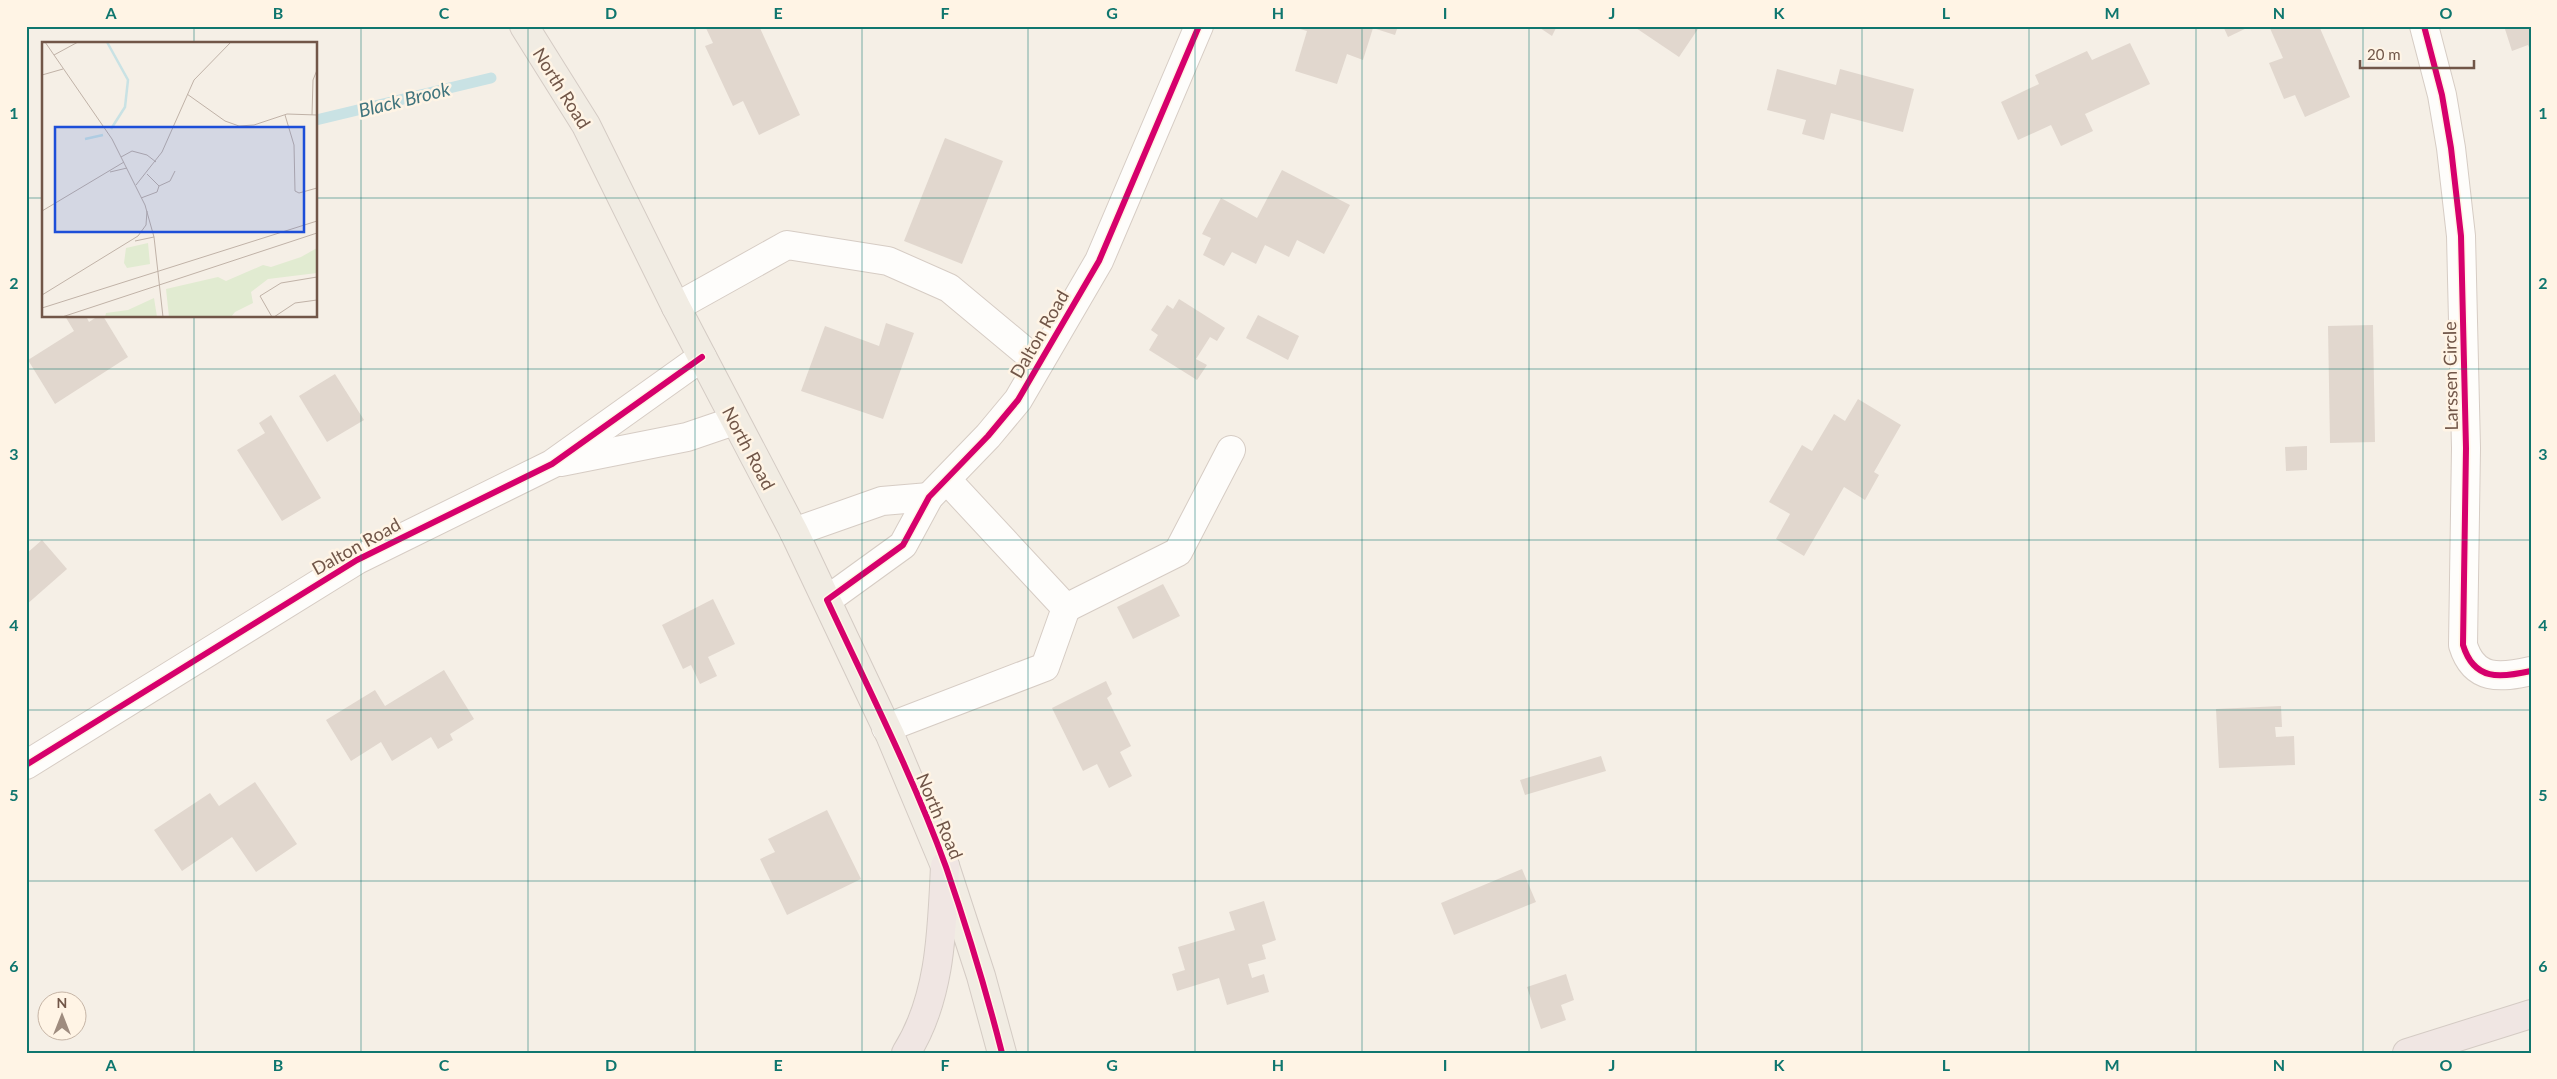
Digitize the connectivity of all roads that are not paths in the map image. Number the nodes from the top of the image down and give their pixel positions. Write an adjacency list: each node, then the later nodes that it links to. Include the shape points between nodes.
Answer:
1 (524, 26): 4 (main road, North Road, via 586,125)
2 (1199, 26): 6 (street, Dalton Road, via 1099,261)
3 (2424, 26): 14 (street, Larssen Circle, via 2448,130 2461,236 2466,448 2463,645 2470,661 2484,672 2502,676)
4 (676, 308): 5 (main road, North Road); 6 (street, via 788,245 888,261 949,288)
5 (702, 357): 7 (main road, North Road); 9 (street, Dalton Road)
6 (1039, 363): 10 (street, Dalton Road, via 1018,400)
7 (734, 421): 9 (street, Dalton Road, via 687,437); 11 (main road, North Road)
8 (1231, 450): 13 (street, via 1178,552)
9 (552, 464): 16 (street, Dalton Road, via 357,560)
10 (938, 488): 11 (street, via 882,501); 12 (street, Dalton Road, via 903,545); 13 (street)
11 (794, 532): 12 (main road, North Road)
12 (827, 600): 15 (main road, North Road)
13 (1066, 608): 15 (street, via 1045,667)
14 (2531, 671)
15 (886, 728): 17 (main road, North Road)
16 (26, 765)
17 (946, 866): 19 (highway, via 935,976 929,1004); 20 (main road, North Road)
18 (2531, 1014): 21 (highway)
19 (906, 1053)
20 (1002, 1053)
21 (2407, 1053)

